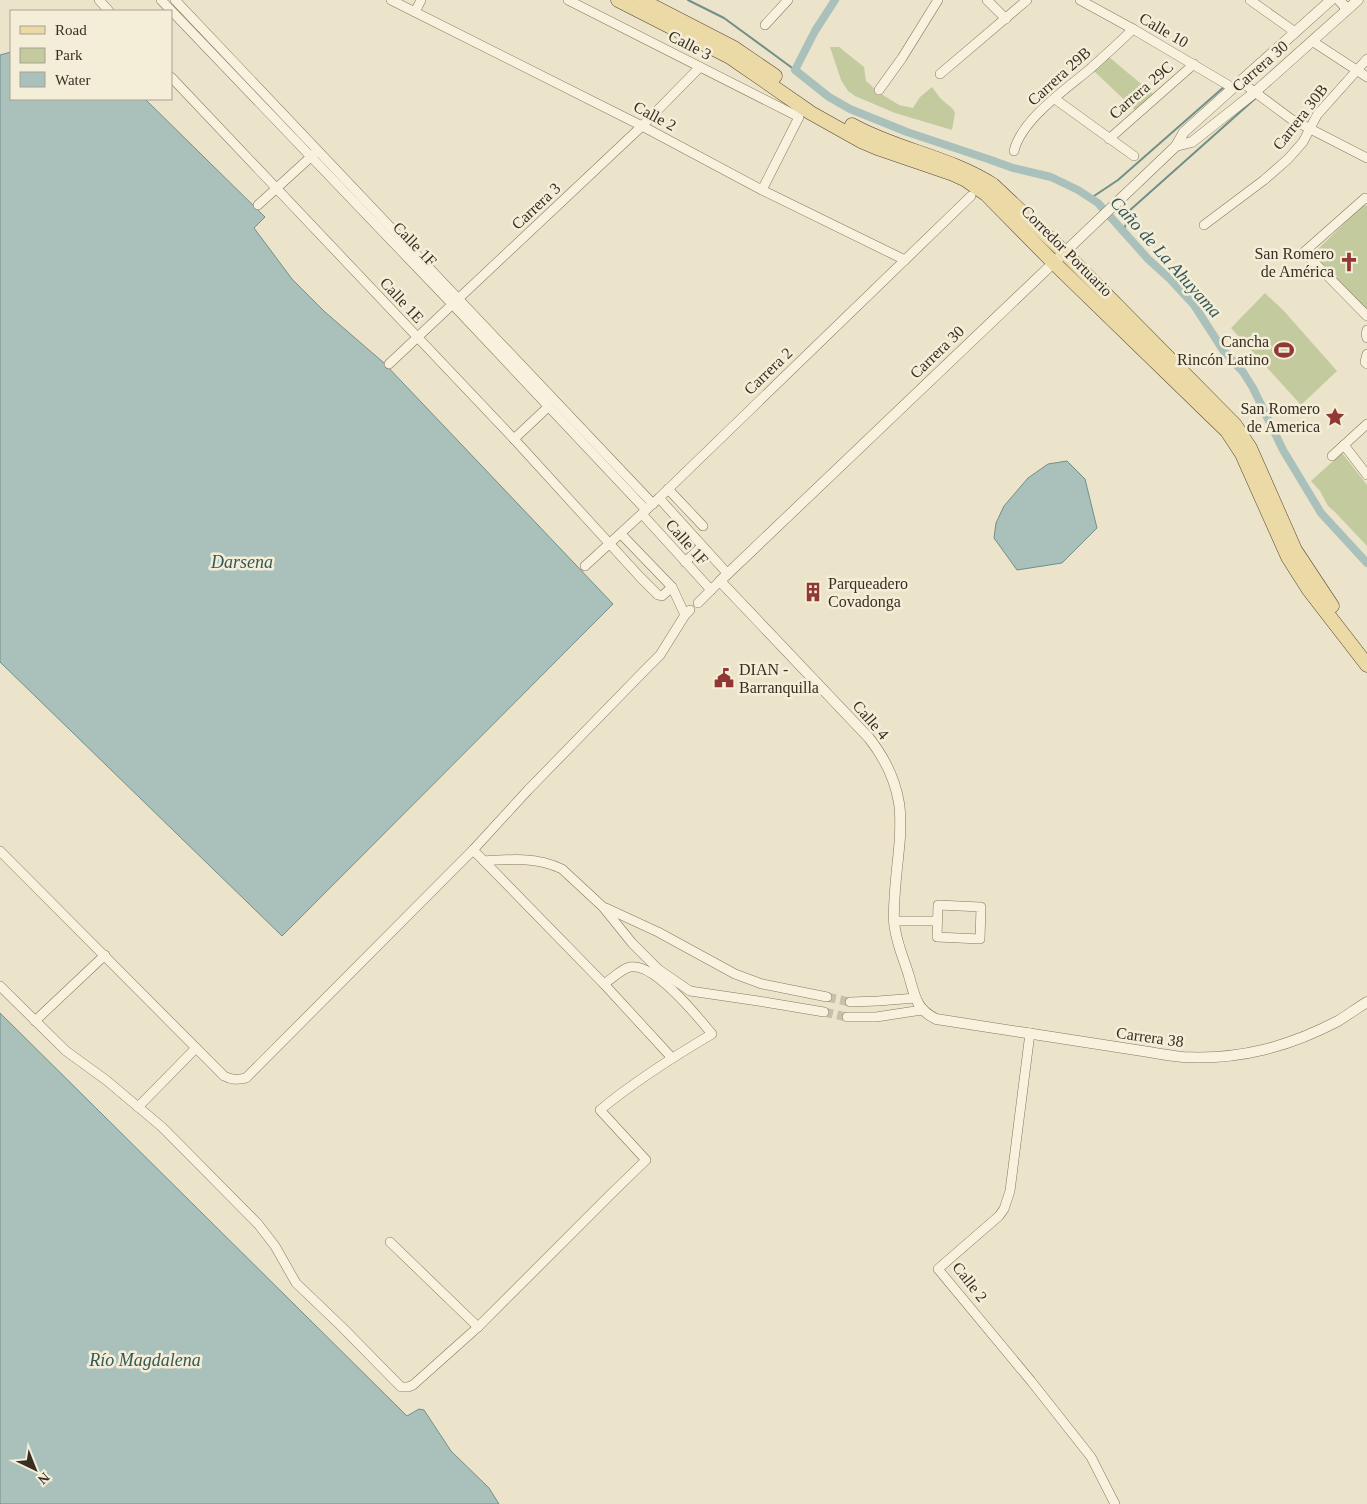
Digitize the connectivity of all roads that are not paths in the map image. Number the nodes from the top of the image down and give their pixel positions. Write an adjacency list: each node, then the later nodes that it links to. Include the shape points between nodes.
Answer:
1 (99, 0): 18 (street)
2 (161, 0): 20 (street, Calle 1F)
3 (175, 0): 45 (street, Calle 1F)
4 (391, 0): 22 (street, Calle 2)
5 (421, 0): 22 (street)
6 (568, 0): 30 (street, Calle 3)
7 (618, 0): 39 (main road, Corredor Portuario, via 730,57)
8 (641, 0): 39 (main road, Corredor Portuario, via 734,48)
9 (788, 0): 24 (street)
10 (938, 0): 36 (street)
11 (987, 0): 23 (street)
12 (1027, 0): 23 (street)
13 (1080, 0): 25 (street, Calle 10)
14 (1250, 0): 26 (street)
15 (1331, 0): 26 (street, Carrera 30)
16 (1340, 0): 19 (street)
17 (1358, 0): 19 (street, Carrera 30)
18 (108, 6)
19 (1347, 9): 27 (street, Carrera 30)
20 (171, 10)
21 (172, 11): 45 (street, Calle 1F)
22 (415, 12): 40 (street, Calle 2)
23 (1006, 19): 32 (street)
24 (765, 25)
25 (1133, 29): 29 (street, Calle 10); 38 (street, Carrera 29B)
26 (1294, 32): 35 (street, Carrera 30)
27 (1314, 43): 31 (street); 37 (street, Carrera 30)
28 (1367, 59): 31 (street, Carrera 30B)
29 (1194, 64): 35 (street, Calle 10); 42 (street, Carrera 29C)
30 (700, 67): 39 (street, Calle 3); 40 (street, Carrera 3)
31 (1357, 70): 33 (street); 41 (street, Carrera 30B, via 1317,115)
32 (940, 74)
33 (1367, 77)
34 (172, 78): 48 (street, Calle 1E)
35 (1236, 85): 37 (street, Calle 10); 43 (street, Carrera 30, via 1184,132)
36 (879, 90)
37 (1257, 95): 41 (street, Calle 10); 43 (street, Carrera 30, via 1192,142)
38 (1055, 99): 42 (street); 44 (street, Carrera 29B, via 1022,132)
39 (806, 110): 49 (street); 54 (main road, Corredor Portuario, via 956,165 982,178); 56 (main road, Corredor Portuario, via 880,150 966,180 986,194)
40 (642, 126): 49 (street, Calle 2); 57 (street, Carrera 3)
41 (1309, 129): 47 (street, Calle 10); 53 (street, Carrera 30B, via 1303,142 1288,159)
42 (1109, 139): 46 (street)
43 (1176, 146): 54 (street, Carrera 30)
44 (1014, 151)
45 (314, 153): 48 (street); 57 (street, Calle 1F)
46 (1134, 156)
47 (1367, 158)
48 (277, 189): 52 (street); 60 (street, Calle 1E)
49 (762, 190): 55 (street, Calle 2)
50 (971, 196): 55 (street, Carrera 2)
51 (1366, 198): 58 (street, via 1304,252)
52 (258, 205)
53 (1204, 225)
54 (1064, 252): 56 (street, Carrera 30); 86 (main road, Corredor Portuario, via 1235,425 1250,448 1295,550)
55 (905, 260): 72 (street, Carrera 2)
56 (1053, 262): 81 (street, Carrera 30); 87 (main road, Corredor Portuario, via 1227,431 1242,454 1288,557 1309,590)
57 (456, 302): 60 (street, Carrera 3); 65 (street, Calle 1F)
58 (1367, 316)
59 (1367, 330): 61 (street)
60 (417, 338): 63 (street, Carrera 3); 68 (street, Calle 1E)
61 (1367, 338)
62 (1367, 354): 64 (street)
63 (390, 364)
64 (1367, 364)
65 (541, 393): 66 (street, Calle 1F); 73 (street, Calle 1F)
66 (548, 407): 68 (street); 74 (street, Calle 1F)
67 (1367, 424): 69 (street)
68 (514, 439): 77 (street, Calle 1E)
69 (1344, 445): 70 (street); 71 (street)
70 (1332, 456)
71 (1367, 475)
72 (668, 489): 73 (street, Carrera 2); 75 (street)
73 (656, 501): 74 (street, Carrera 2); 78 (street, Calle 1F)
74 (644, 512): 76 (street, Carrera 2); 79 (street, Calle 1F)
75 (702, 526)
76 (620, 534): 77 (street, Carrera 2); 83 (street)
77 (609, 544): 80 (street, Carrera 2); 83 (street, Calle 1E, via 658,595 662,596)
78 (702, 546): 79 (street); 81 (street, Calle 1F)
79 (686, 562): 84 (street, Calle 1F)
80 (585, 566)
81 (728, 573): 82 (street, Carrera 30)
82 (720, 581): 84 (street); 92 (street, Calle 4, via 869,738 888,766 901,820)
83 (672, 587): 88 (street, via 688,612 660,654)
84 (711, 590): 85 (street)
85 (698, 603)
86 (1367, 652)
87 (1367, 665)
88 (473, 850): 90 (street); 106 (street, via 246,1078 238,1080 224,1076)
89 (0, 851): 94 (street)
90 (484, 861): 91 (street, via 516,858 554,865); 95 (street)
91 (603, 907): 97 (street, via 658,932 735,974 762,984); 102 (street, via 658,969 690,991)
92 (894, 922): 93 (street); 98 (street, Calle 4)
93 (937, 922): 93 (street, via 938,905 981,907 980,939 936,937)
94 (105, 955): 104 (street); 106 (street)
95 (604, 984): 107 (street); 107 (street, via 624,969 639,967 688,1005 712,1034)
96 (0, 986): 104 (street)
97 (827, 997)
98 (916, 998): 99 (street); 101 (street, Calle 4)
99 (850, 1002)
100 (1367, 1002): 105 (street, Carrera 38, via 1331,1024 1286,1044 1260,1052 1219,1057 1182,1057)
101 (922, 1010): 103 (street, via 876,1017); 105 (street, Carrera 38, via 936,1019)
102 (824, 1012)
103 (847, 1017)
104 (35, 1021): 108 (street, via 66,1051)
105 (1030, 1034): 111 (street, Calle 2, via 1008,1201 995,1220 938,1269 1091,1457)
106 (196, 1048): 108 (street)
107 (672, 1058): 110 (street, via 622,1091 600,1110 646,1160)
108 (138, 1107): 110 (street, via 258,1224 296,1283 401,1387 413,1385)
109 (390, 1242): 110 (street)
110 (478, 1327)
111 (1115, 1504)

